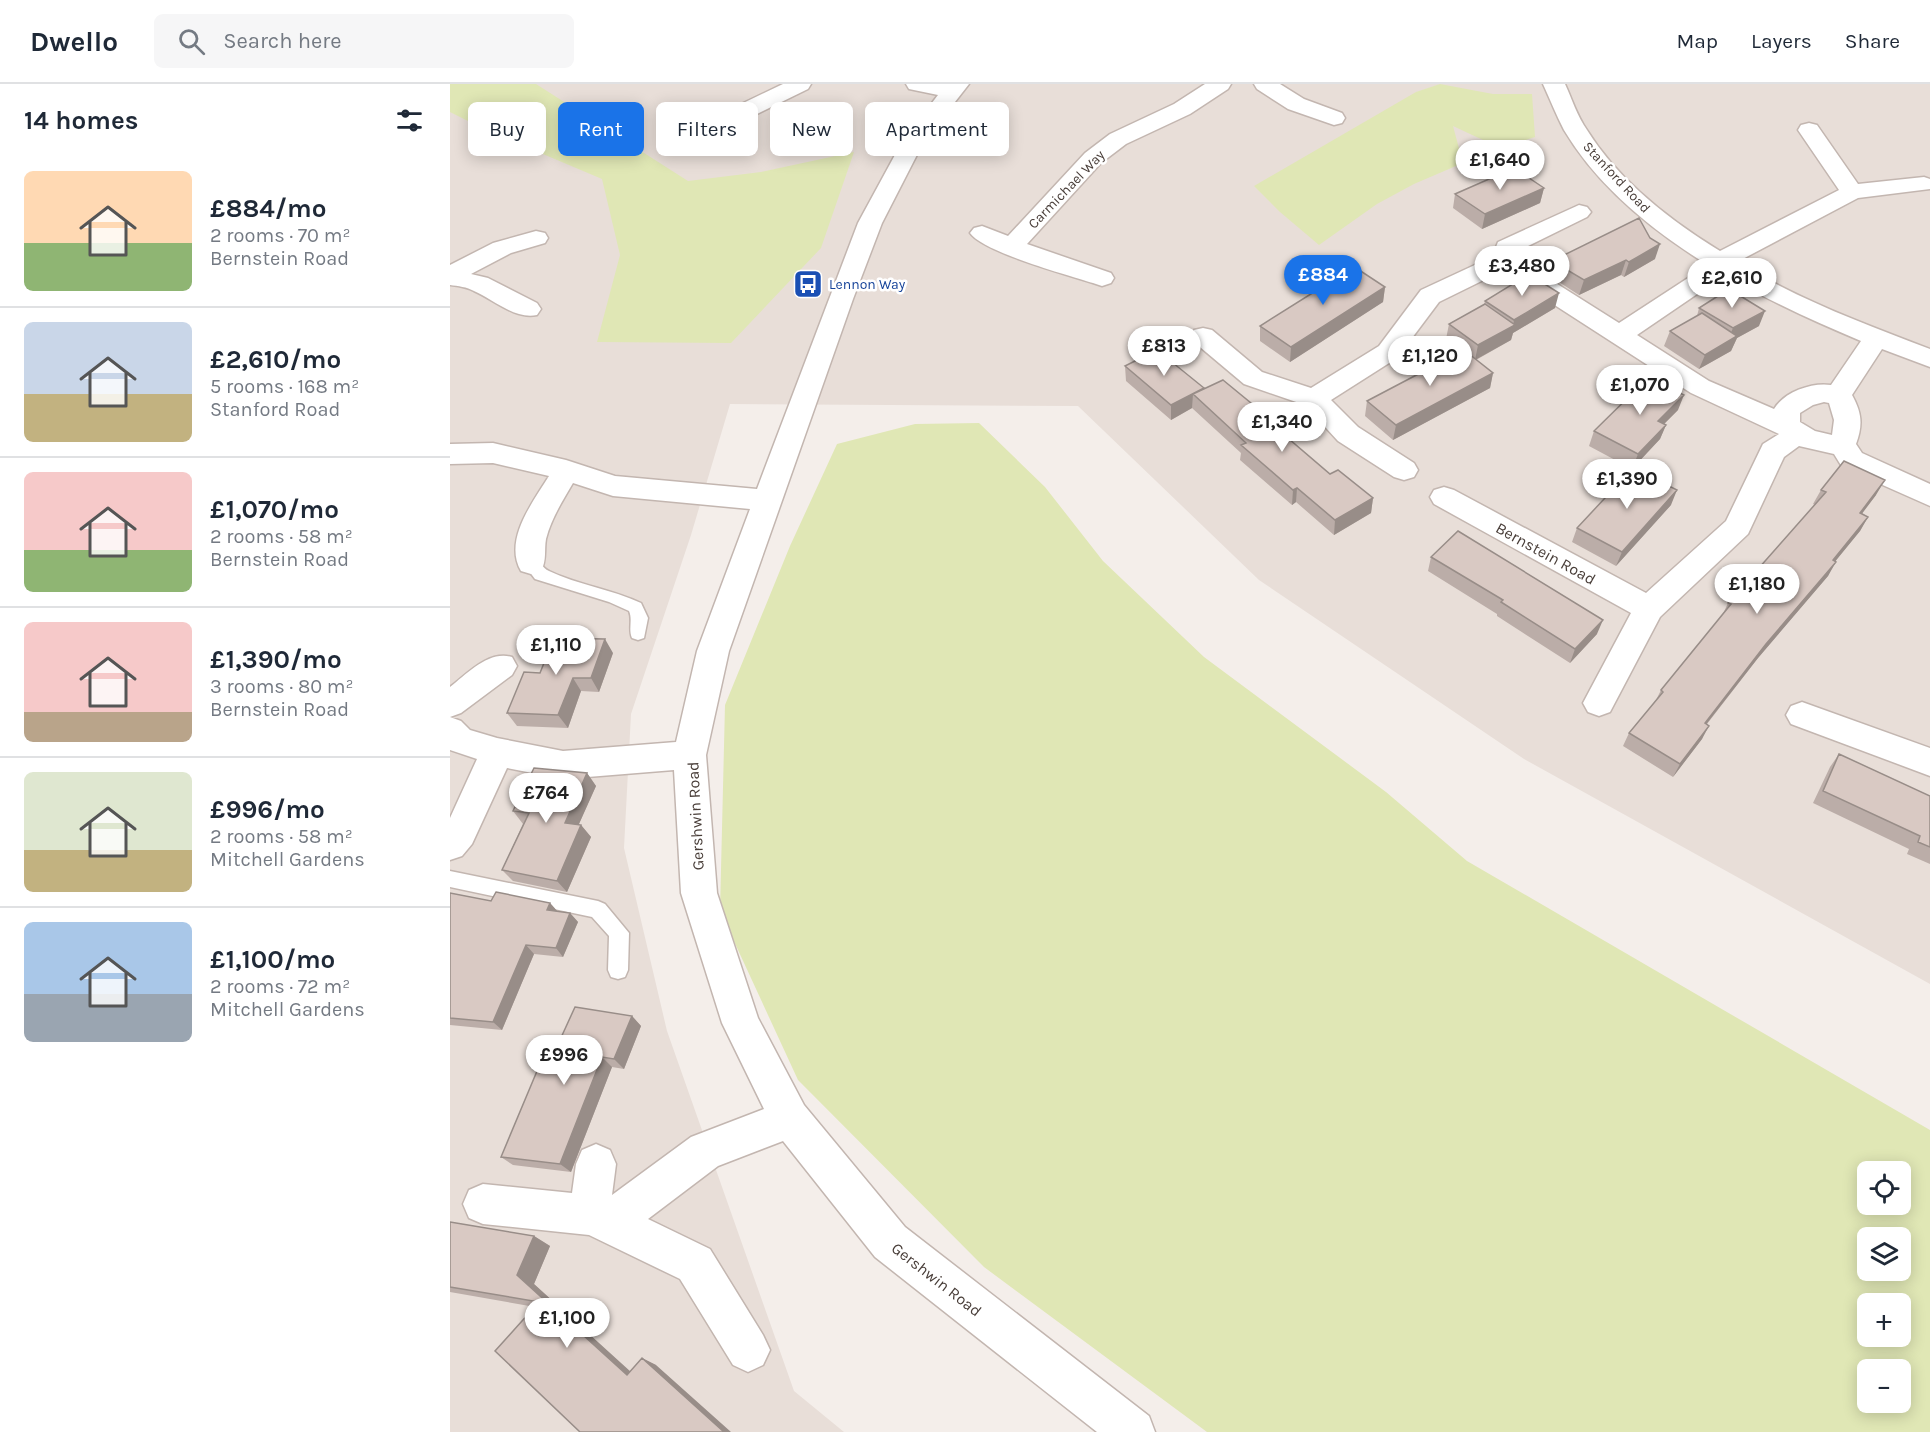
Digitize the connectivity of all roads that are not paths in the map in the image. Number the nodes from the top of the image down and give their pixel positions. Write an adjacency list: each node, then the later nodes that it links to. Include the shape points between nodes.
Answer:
1 (800, 84): 7 (street)
2 (917, 84): 6 (street)
3 (1220, 84): 15 (street, Carmichael Way, via 1182,109 1118,139 1093,158)
4 (1266, 84): 8 (street, via 1296,104)
5 (1554, 84): 17 (street, Stanford Road, via 1578,135 1640,206)
6 (955, 88): 35 (street, Gershwin Road, via 913,142 870,223)
7 (758, 105)
8 (1334, 118)
9 (1809, 130): 11 (street)
10 (1924, 184): 11 (street)
11 (1851, 192): 17 (street)
12 (1580, 212): 16 (street, via 1507,247)
13 (982, 233): 15 (street, Carmichael Way)
14 (536, 238): 18 (street, via 502,248)
15 (1011, 247): 19 (street, Carmichael Way)
16 (1503, 261): 23 (street); 27 (street, via 1430,296 1388,352)
17 (1718, 262): 24 (street, Stanford Road, via 1815,313)
18 (450, 276): 21 (street, via 479,283)
19 (1102, 278)
20 (1697, 283): 23 (street)
21 (528, 309)
22 (1203, 336): 27 (street, via 1253,378)
23 (1618, 336): 28 (street, via 1700,387)
24 (1876, 339): 25 (street, Stanford Road); 26 (street)
25 (1930, 358)
26 (1838, 395): 28 (street, via 1824,393 1804,398 1787,409); 29 (street, via 1846,407 1849,427)
27 (1314, 399): 32 (street, via 1348,434)
28 (1791, 430): 29 (street, via 1817,444); 37 (street, via 1773,451 1738,526)
29 (1842, 446): 33 (street, via 1852,460)
30 (450, 454): 31 (street, via 493,453)
31 (566, 470): 35 (street, via 613,486); 36 (street, via 538,523 528,550)
32 (1404, 470)
33 (1930, 496)
34 (1444, 497): 37 (street, Bernstein Road)
35 (767, 500): 45 (street, Gershwin Road, via 713,651)
36 (531, 563): 38 (lane, via 541,575 635,607 640,618)
37 (1648, 609): 40 (street)
38 (638, 633)
39 (501, 666): 41 (street)
40 (1599, 703)
41 (450, 704)
42 (1802, 715): 46 (street)
43 (450, 730): 44 (street, via 459,740)
44 (497, 752): 45 (street, via 563,765); 47 (street, via 460,834)
45 (690, 756): 50 (street, Gershwin Road, via 699,893 741,1023)
46 (1930, 762)
47 (450, 845)
48 (450, 879): 49 (lane, via 598,910 619,933)
49 (618, 970)
50 (790, 1119): 53 (street, via 705,1151); 55 (street, Gershwin Road, via 890,1242)
51 (596, 1164): 53 (street)
52 (483, 1204): 53 (street)
53 (600, 1218): 54 (street, via 695,1264)
54 (748, 1350)
55 (1121, 1428)

